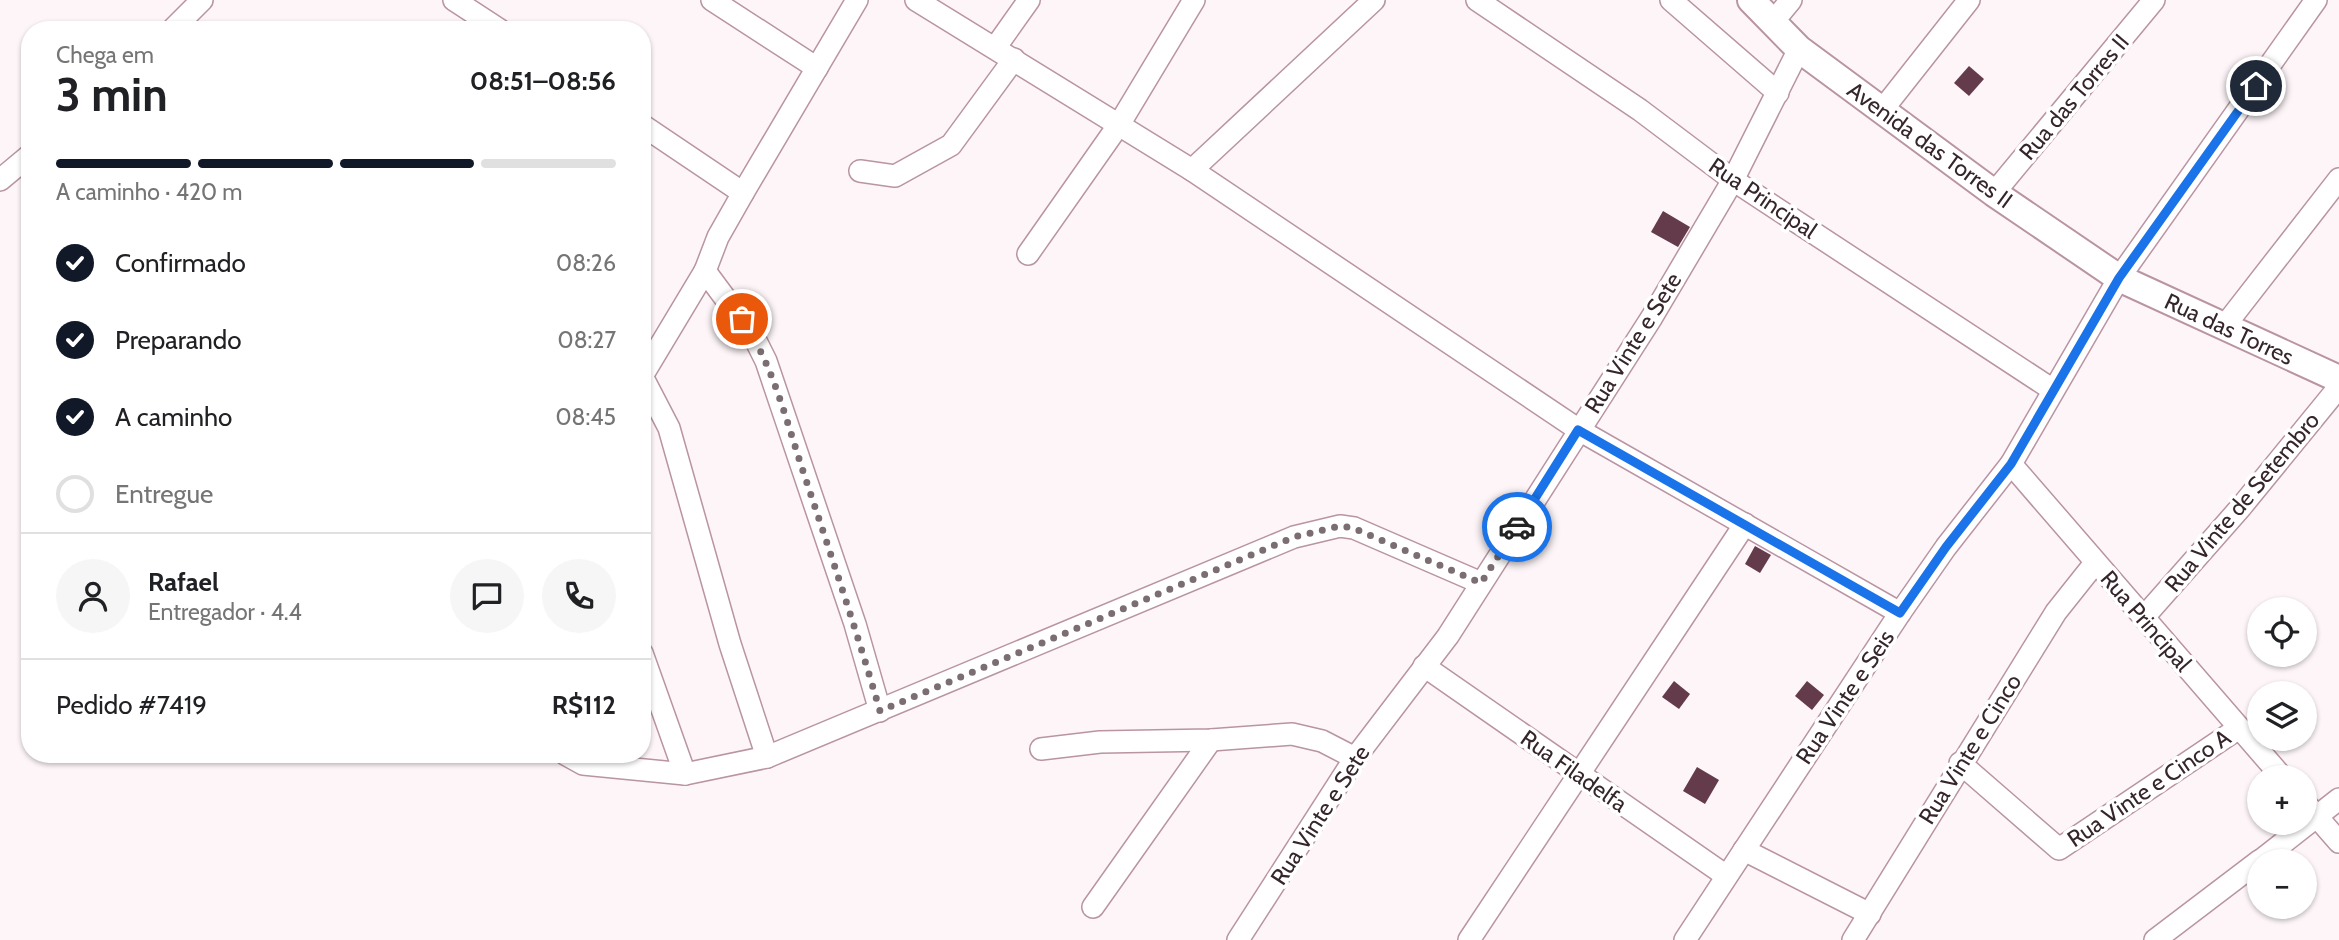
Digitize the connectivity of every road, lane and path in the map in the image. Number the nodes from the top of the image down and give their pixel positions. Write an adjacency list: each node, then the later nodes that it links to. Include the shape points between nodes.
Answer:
1 (202, 0): 16 (street)
2 (454, 0): 17 (street)
3 (712, 0): 22 (street)
4 (858, 0): 22 (street)
5 (916, 0): 19 (street)
6 (1029, 0): 19 (street)
7 (1194, 0): 25 (street)
8 (1374, 0): 28 (street)
9 (1477, 0): 32 (street, Rua Principal, via 1640,110)
10 (1671, 0): 23 (street)
11 (1751, 0): 18 (street, Avenida das Torres II)
12 (1791, 0): 18 (street)
13 (1969, 0): 24 (street)
14 (2154, 0): 34 (street, Rua das Torres II)
15 (2316, 0): 37 (street, Rua Vinte e Seis)
16 (181, 21)
17 (486, 21)
18 (1772, 23): 20 (street, Avenida das Torres II)
19 (995, 48): 21 (street)
20 (1799, 48): 23 (street, Rua Vinte e Sete); 24 (street, Avenida das Torres II)
21 (1014, 59): 25 (street); 29 (street, via 951,145 895,176)
22 (817, 68): 33 (street)
23 (1778, 93): 32 (street, Rua Vinte e Sete)
24 (1883, 109): 34 (street, Avenida das Torres II)
25 (1120, 123): 28 (street); 35 (street)
26 (651, 131): 33 (street)
27 (21, 162): 31 (street)
28 (1192, 170): 44 (street)
29 (860, 171)
30 (2339, 179): 38 (street)
31 (0, 180)
32 (1733, 180): 42 (street, Rua Principal); 44 (street, Rua Vinte e Sete)
33 (743, 193): 36 (street)
34 (1994, 193): 37 (street, Avenida das Torres II)
35 (1028, 254)
36 (705, 271): 39 (street); 53 (street, via 754,337 766,361)
37 (2119, 278): 38 (street, Rua das Torres); 42 (street, Rua Vinte e Seis)
38 (2223, 328): 40 (street, Rua das Torres)
39 (651, 361)
40 (2339, 379)
41 (2339, 387): 50 (street, Rua Vinte de Setembro)
42 (2053, 390): 45 (street, Rua Vinte e Seis)
43 (651, 394): 57 (street, via 668,428)
44 (1578, 430): 46 (street); 48 (street, Rua Vinte e Sete)
45 (2011, 464): 47 (street, Rua Principal); 49 (street, Rua Vinte e Seis)
46 (1745, 524): 49 (street); 63 (street)
47 (2095, 563): 50 (street, Rua Principal); 60 (street, Rua Vinte e Cinco, via 2056,612)
48 (1481, 583): 51 (street, Rua Vinte e Sete); 53 (street, via 1353,528 1333,528 1294,537)
49 (1900, 613): 70 (street, Rua Vinte e Seis)
50 (2144, 617): 54 (street, Rua Principal)
51 (1424, 666): 58 (street, Rua Vinte e Sete); 63 (street, Rua Filadelfa)
52 (651, 678): 62 (street)
53 (880, 711): 57 (street)
54 (2239, 728): 60 (street, Rua Vinte e Cinco A, via 2059,849); 61 (street, Rua Principal)
55 (1211, 740): 56 (street, via 1114,741); 58 (street, via 1306,735); 73 (street)
56 (1041, 749)
57 (767, 757): 62 (street)
58 (1355, 758): 75 (street, Rua Vinte e Sete)
59 (581, 763): 62 (street)
60 (1960, 763): 74 (street, Rua Vinte e Cinco)
61 (2271, 765)
62 (685, 774)
63 (1578, 775): 72 (street, Rua Filadelfa); 76 (street)
64 (2339, 799): 65 (street)
65 (2317, 808)
66 (2317, 818): 68 (street)
67 (2287, 835): 69 (street)
68 (2339, 842)
69 (2272, 849)
70 (1744, 850): 72 (street, Rua Vinte e Seis); 74 (street)
71 (2247, 871): 79 (street)
72 (1725, 875): 77 (street, Rua Vinte e Seis)
73 (1093, 907)
74 (1870, 914): 78 (street, Rua Vinte e Cinco)
75 (1238, 940)
76 (1469, 940)
77 (1685, 940)
78 (1853, 940)
79 (2155, 940)

